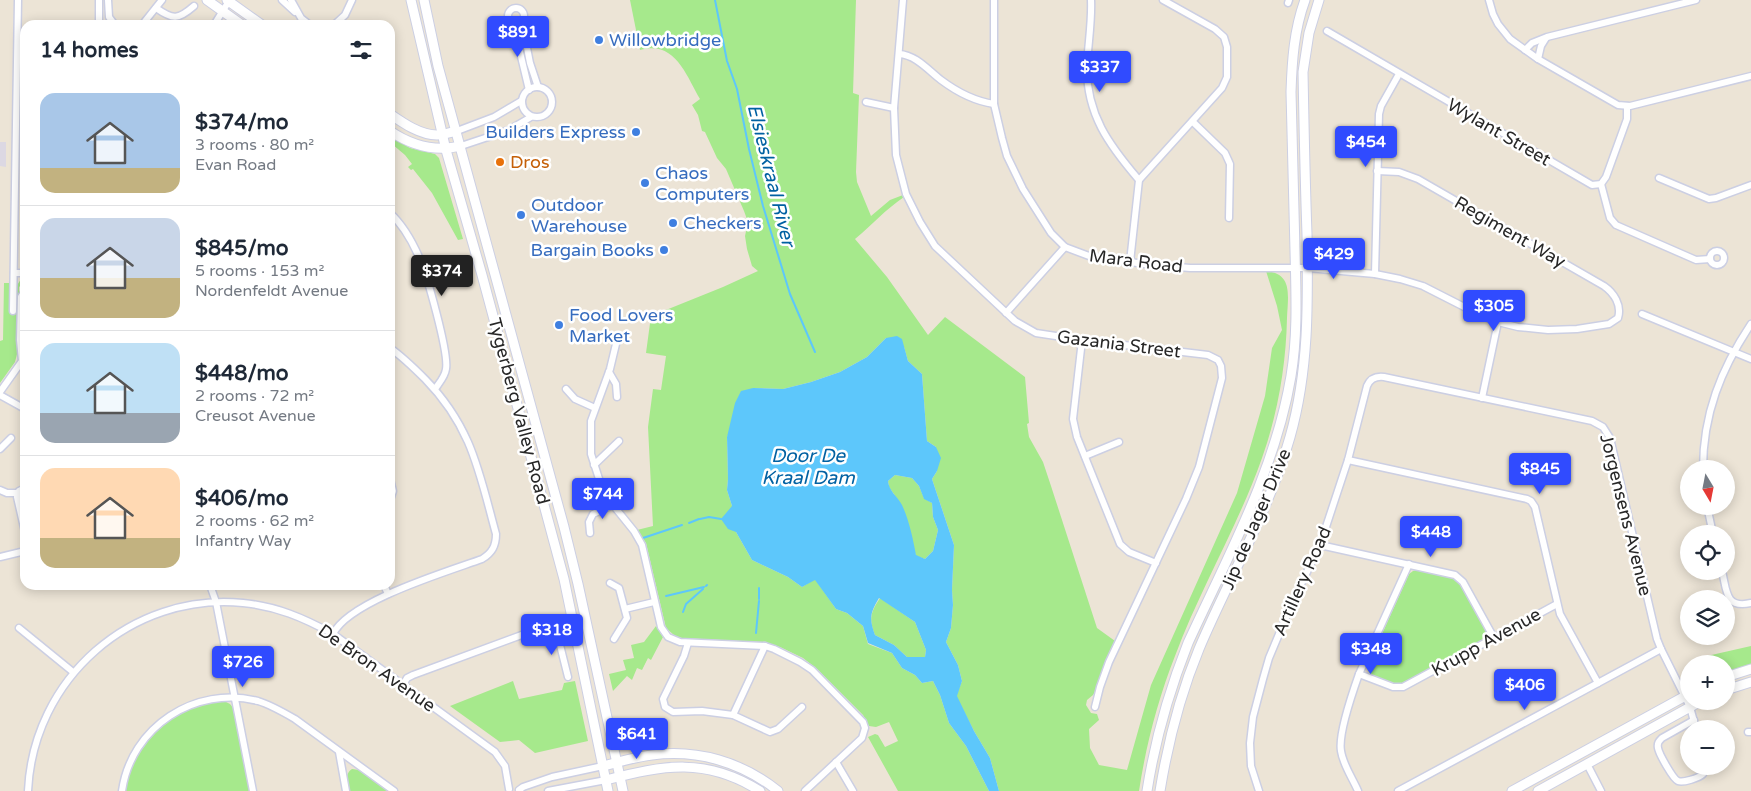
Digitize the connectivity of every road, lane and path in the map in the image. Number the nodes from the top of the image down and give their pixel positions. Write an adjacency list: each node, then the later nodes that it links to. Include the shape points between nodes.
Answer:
1 (18, 0): 74 (street)
2 (99, 0): 27 (street)
3 (108, 0): 28 (street)
4 (162, 0): 22 (street)
5 (207, 0): 25 (main road)
6 (282, 0): 26 (street)
7 (352, 0): 35 (street)
8 (411, 0): 52 (main road, Tygerberg Valley Road)
9 (424, 0): 57 (main road, Tygerberg Valley Road, via 434,51)
10 (903, 0): 41 (street, Gazania Street)
11 (994, 0): 49 (street, Mara Road)
12 (1091, 0): 64 (street, via 1087,74 1090,100 1106,138)
13 (1163, 0): 56 (street, via 1215,29 1226,41 1225,83)
14 (1305, 0): 72 (main road, Jip de Jager Drive, via 1295,42 1291,92)
15 (1318, 0): 73 (main road, Jip de Jager Drive, via 1303,72)
16 (1489, 0): 40 (street, via 1504,32)
17 (1696, 0): 39 (street)
18 (513, 1): 23 (street); 24 (street)
19 (230, 2): 25 (street); 33 (main road)
20 (294, 2): 26 (street)
21 (194, 6): 22 (street, via 183,16 168,17)
22 (156, 8): 29 (street)
23 (519, 8): 24 (street); 36 (street, via 524,14)
24 (510, 10): 37 (street, via 508,18)
25 (225, 13): 30 (street); 31 (street); 32 (main road)
26 (298, 14): 34 (street)
27 (99, 20)
28 (111, 20)
29 (146, 20)
30 (219, 20)
31 (221, 20)
32 (235, 20)
33 (255, 20)
34 (303, 20)
35 (340, 20)
36 (522, 22): 37 (street); 45 (street)
37 (513, 23): 46 (street)
38 (1326, 32): 43 (street, Wylant Street)
39 (1547, 37): 40 (street); 42 (street)
40 (1525, 50): 42 (street)
41 (899, 54): 49 (street, via 910,56 958,92); 51 (street, Gazania Street)
42 (1538, 59): 50 (street, via 1614,103)
43 (1399, 74): 62 (street, via 1379,114); 65 (street, Wylant Street, via 1589,184)
44 (1751, 76): 50 (street)
45 (538, 87): 46 (street); 53 (street, via 549,92 552,106 546,115)
46 (528, 90): 47 (street)
47 (522, 101): 53 (street, via 524,110); 57 (street, via 494,117)
48 (866, 102): 51 (street)
49 (994, 104): 69 (street, Mara Road, via 1007,156 1019,181 1051,233)
50 (1627, 106): 65 (street, via 1625,126)
51 (894, 108): 78 (street, Gazania Street, via 896,155 906,194 920,222 938,249)
52 (438, 117): 55 (main road, via 433,125 424,127); 59 (main road, Tygerberg Valley Road)
53 (531, 117): 60 (street, via 509,130)
54 (395, 118): 55 (main road)
55 (400, 121): 59 (main road, via 424,132)
56 (1193, 122): 64 (street); 67 (street, via 1228,158)
57 (457, 131): 59 (main road); 60 (main road, Tygerberg Valley Road)
58 (395, 134): 61 (main road, via 420,146)
59 (442, 134): 61 (main road, Tygerberg Valley Road)
60 (461, 146): 61 (main road); 156 (main road, Tygerberg Valley Road, via 564,527)
61 (446, 150): 158 (main road, Tygerberg Valley Road, via 560,563)
62 (1377, 171): 76 (street); 80 (street, Regiment Way, via 1399,172 1418,179 1604,286 1615,295 1620,311)
63 (1659, 178): 66 (street, via 1709,199)
64 (1139, 180): 71 (street)
65 (1601, 184): 70 (street, via 1610,218 1616,225 1696,260)
66 (1751, 185)
67 (1229, 218)
68 (395, 220): 91 (street, via 420,258 443,339 446,371)
69 (1065, 247): 71 (street, Mara Road, via 1089,256); 78 (street)
70 (1710, 259)
71 (1130, 262): 72 (street, Mara Road, via 1190,268)
72 (1295, 268): 73 (street, Mara Road); 175 (main road, Jip de Jager Drive, via 1292,374 1274,450 1178,668 1162,718)
73 (1307, 268): 76 (street, Mara Road); 176 (main road, Jip de Jager Drive, via 1305,360 1288,442 1270,494 1187,680 1172,731)
74 (14, 273): 75 (street); 77 (street)
75 (20, 273)
76 (1374, 274): 81 (street, Mara Road, via 1423,286)
77 (13, 311)
78 (1006, 313): 83 (street, Gazania Street, via 1020,325 1036,332)
79 (1642, 314): 86 (street)
80 (1617, 320): 81 (street, Mara Road, via 1593,327 1554,330)
81 (1498, 322): 95 (street)
82 (1751, 324): 86 (street)
83 (1082, 340): 102 (street, via 1073,418); 114 (street, Gazania Street, via 1208,355 1218,360 1221,366 1221,386 1199,467)
84 (616, 344): 89 (street)
85 (395, 352): 91 (street)
86 (1734, 352): 87 (street); 104 (street, via 1713,398)
87 (1751, 359)
88 (20, 364): 93 (street)
89 (609, 372): 94 (street, via 616,384); 97 (street)
90 (1377, 377): 95 (street, Jorgensens Avenue); 103 (street, Artillery Road, via 1367,386)
91 (435, 389): 120 (street, via 452,410 469,442 496,542 482,559)
92 (566, 389): 97 (street, via 575,399)
93 (0, 393): 96 (street)
94 (617, 397)
95 (1482, 398): 132 (street, Jorgensens Avenue, via 1596,422 1606,430)
96 (20, 406)
97 (594, 408): 105 (street, via 590,424)
98 (11, 438): 101 (street)
99 (619, 441): 105 (street)
100 (1120, 442): 102 (street)
101 (0, 449)
102 (1085, 456): 114 (street, via 1120,544 1129,552)
103 (1348, 460): 111 (street, Artillery Road); 124 (street, via 1529,500 1535,507)
104 (1703, 460)
105 (594, 465): 108 (street, via 600,484)
106 (0, 490): 107 (street)
107 (18, 493): 109 (street)
108 (613, 505): 110 (street, via 593,514); 122 (street, via 642,545)
109 (20, 510)
110 (590, 533)
111 (1320, 545): 115 (street); 177 (street, Artillery Road, via 1275,643 1253,717 1250,755)
112 (20, 552): 113 (street)
113 (0, 557)
114 (1156, 564): 146 (street, Gazania Street, via 1108,662)
115 (1409, 564): 128 (street, via 1460,578); 135 (street)
116 (1724, 580): 123 (street, via 1731,601 1739,605)
117 (610, 583): 125 (street, via 619,588)
118 (212, 590): 121 (street)
119 (386, 590): 120 (street)
120 (388, 594): 127 (street, via 338,624)
121 (216, 602): 127 (street, De Bron Avenue, via 279,610 306,619); 134 (street, De Bron Avenue, via 178,608 141,621 103,643); 143 (street)
122 (654, 602): 125 (street); 130 (street, via 666,634 676,641)
123 (1751, 603)
124 (1557, 604): 128 (street, Krupp Avenue); 139 (street)
125 (625, 609): 129 (street, via 627,620)
126 (19, 628): 134 (street)
127 (333, 634): 141 (street, De Bron Avenue)
128 (1494, 638): 135 (street, Krupp Avenue, via 1404,687 1396,688)
129 (614, 639)
130 (688, 643): 131 (street); 149 (street, via 663,699 664,704 673,712 702,711)
131 (764, 646): 149 (street); 155 (street, via 806,666 863,722 862,738)
132 (1660, 649): 139 (street); 140 (street, Jorgensens Avenue)
133 (1751, 669): 136 (main road)
134 (73, 672): 163 (street, De Bron Avenue, via 44,722 31,761)
135 (1359, 674): 178 (street, via 1340,748)
136 (1735, 674)
137 (568, 677): 141 (street, via 557,633 542,626 413,675)
138 (1751, 682): 142 (main road)
139 (1598, 683): 179 (street)
140 (1680, 683)
141 (403, 685): 162 (street, De Bron Avenue, via 495,752 504,764)
142 (1735, 687)
143 (235, 697): 153 (street, via 256,700 278,709); 164 (street, via 194,704 160,723 135,753); 165 (street)
144 (1680, 699): 152 (main road)
145 (802, 707): 149 (street, via 778,729 770,732)
146 (1095, 707)
147 (1685, 710): 157 (main road)
148 (1691, 710): 150 (street, Jorgensens Avenue)
149 (733, 716)
150 (1694, 720)
151 (1680, 728): 159 (street, via 1662,738 1658,750 1678,781)
152 (1600, 743): 154 (main road); 157 (main road)
153 (340, 752): 166 (street); 167 (street)
154 (1569, 760): 157 (main road, via 1582,760); 180 (main road)
155 (836, 762): 173 (street); 174 (street)
156 (616, 763): 158 (main road); 160 (main road, Tygerberg Valley Road); 172 (main road, via 665,754 708,757 737,766)
157 (1587, 764): 181 (main road); 182 (street)
158 (603, 766): 161 (main road, Tygerberg Valley Road); 162 (street)
159 (1702, 775)
160 (619, 777): 161 (main road); 170 (main road, Tygerberg Valley Road); 171 (main road, via 682,766 731,776)
161 (601, 782): 168 (street); 169 (main road, Tygerberg Valley Road)
162 (514, 790)
163 (28, 791)
164 (122, 791)
165 (253, 791)
166 (346, 791)
167 (394, 791)
168 (548, 791)
169 (608, 791)
170 (623, 791)
171 (760, 791)
172 (778, 791)
173 (804, 791)
174 (853, 791)
175 (1148, 791)
176 (1160, 791)
177 (1259, 791)
178 (1358, 791)
179 (1398, 791)
180 (1512, 791)
181 (1538, 791)
182 (1601, 791)

